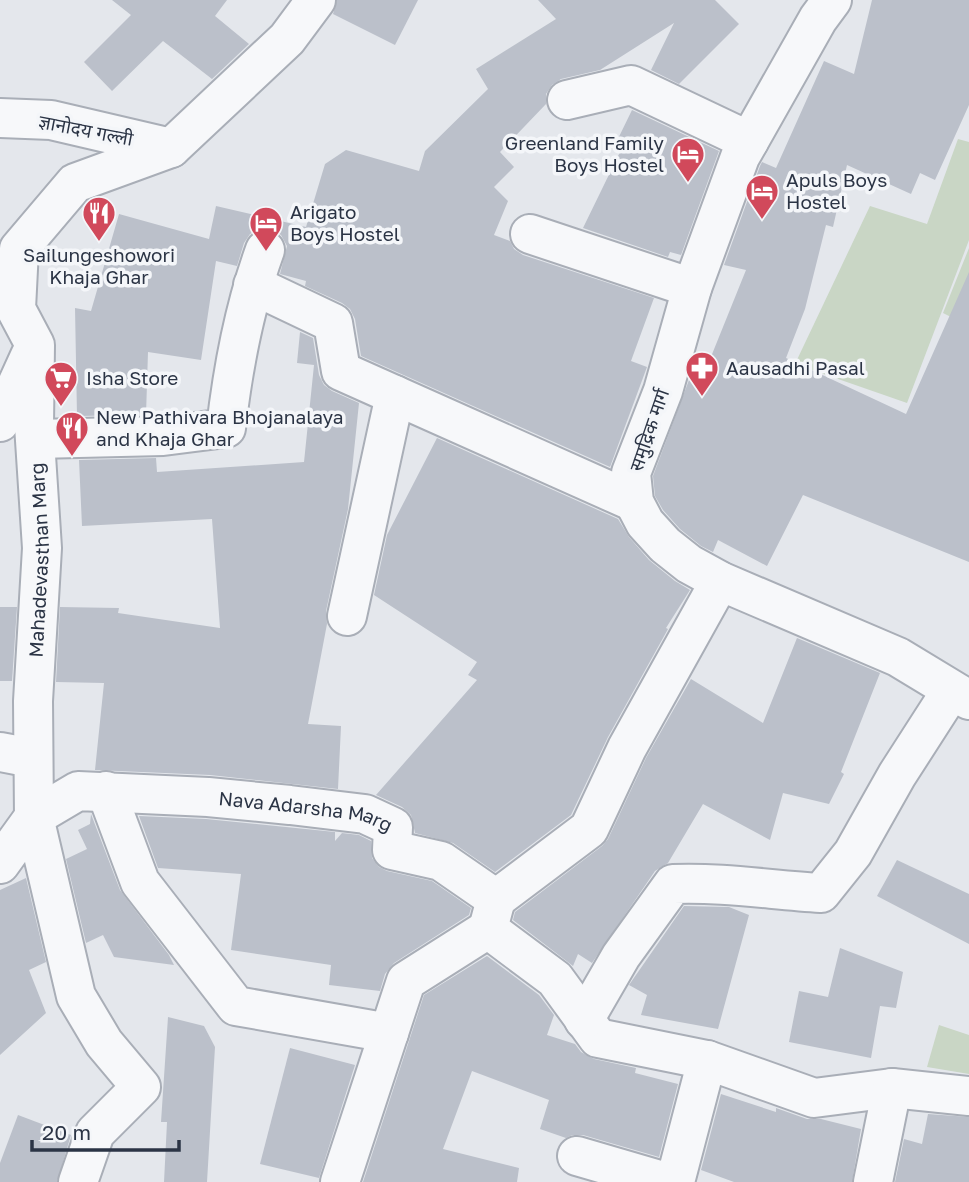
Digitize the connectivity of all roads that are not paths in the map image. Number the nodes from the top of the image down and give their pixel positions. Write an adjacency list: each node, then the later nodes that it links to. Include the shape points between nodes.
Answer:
1 (316, 0): 6 (street, Mahadevasthan Marg, via 287,39)
2 (832, 0): 5 (street, समुद्रिक मार्ग)
3 (567, 100): 5 (street, via 631,85)
4 (0, 118): 6 (street, ज्ञानोदय गल्ली, via 51,120)
5 (749, 141): 8 (street, समुद्रिक मार्ग)
6 (170, 148): 9 (street, Mahadevasthan Marg, via 75,183 19,250 16,309)
7 (530, 234): 8 (street)
8 (692, 288): 13 (street, समुद्रिक मार्ग, via 663,391 631,473)
9 (35, 345): 11 (street); 12 (street, Mahadevasthan Marg)
10 (395, 395): 12 (street, via 341,371 333,323 259,268 233,368 226,428 163,436); 13 (street); 15 (street)
11 (0, 422)
12 (36, 439): 17 (street, Mahadevasthan Marg, via 42,548 33,701)
13 (635, 502): 14 (street, समुद्रिक मार्ग, via 645,523 665,545)
14 (720, 580): 16 (street, समुद्रिक मार्ग, via 898,657); 21 (street, via 627,748 589,829)
15 (347, 616)
16 (960, 695): 22 (street, via 897,775 853,853 821,893 709,882 673,884 621,956)
17 (16, 755): 19 (street, Mahadevasthan Marg)
18 (106, 792): 19 (street, Nava Adarsha Marg, via 78,791); 21 (street, Nava Adarsha Marg, via 208,797 365,814 393,827 392,850 441,862); 23 (street, via 140,882 236,1006)
19 (34, 817): 20 (street, Nava Adarsha Marg); 28 (street, Mahadevasthan Marg, via 76,996 104,1043 141,1087 95,1133)
20 (0, 864)
21 (492, 914): 22 (street, Nava Adarsha Marg, via 555,979); 23 (street, via 406,981)
22 (584, 1020): 24 (street, Nava Adarsha Marg, via 598,1038)
23 (389, 1033): 29 (street)
24 (708, 1060): 25 (street, Nava Adarsha Marg, via 814,1098); 31 (street)
25 (892, 1088): 26 (street, Nava Adarsha Marg); 32 (street)
26 (969, 1096)
27 (577, 1156): 30 (street)
28 (78, 1182)
29 (340, 1182)
30 (666, 1182)
31 (675, 1182)
32 (873, 1182)

